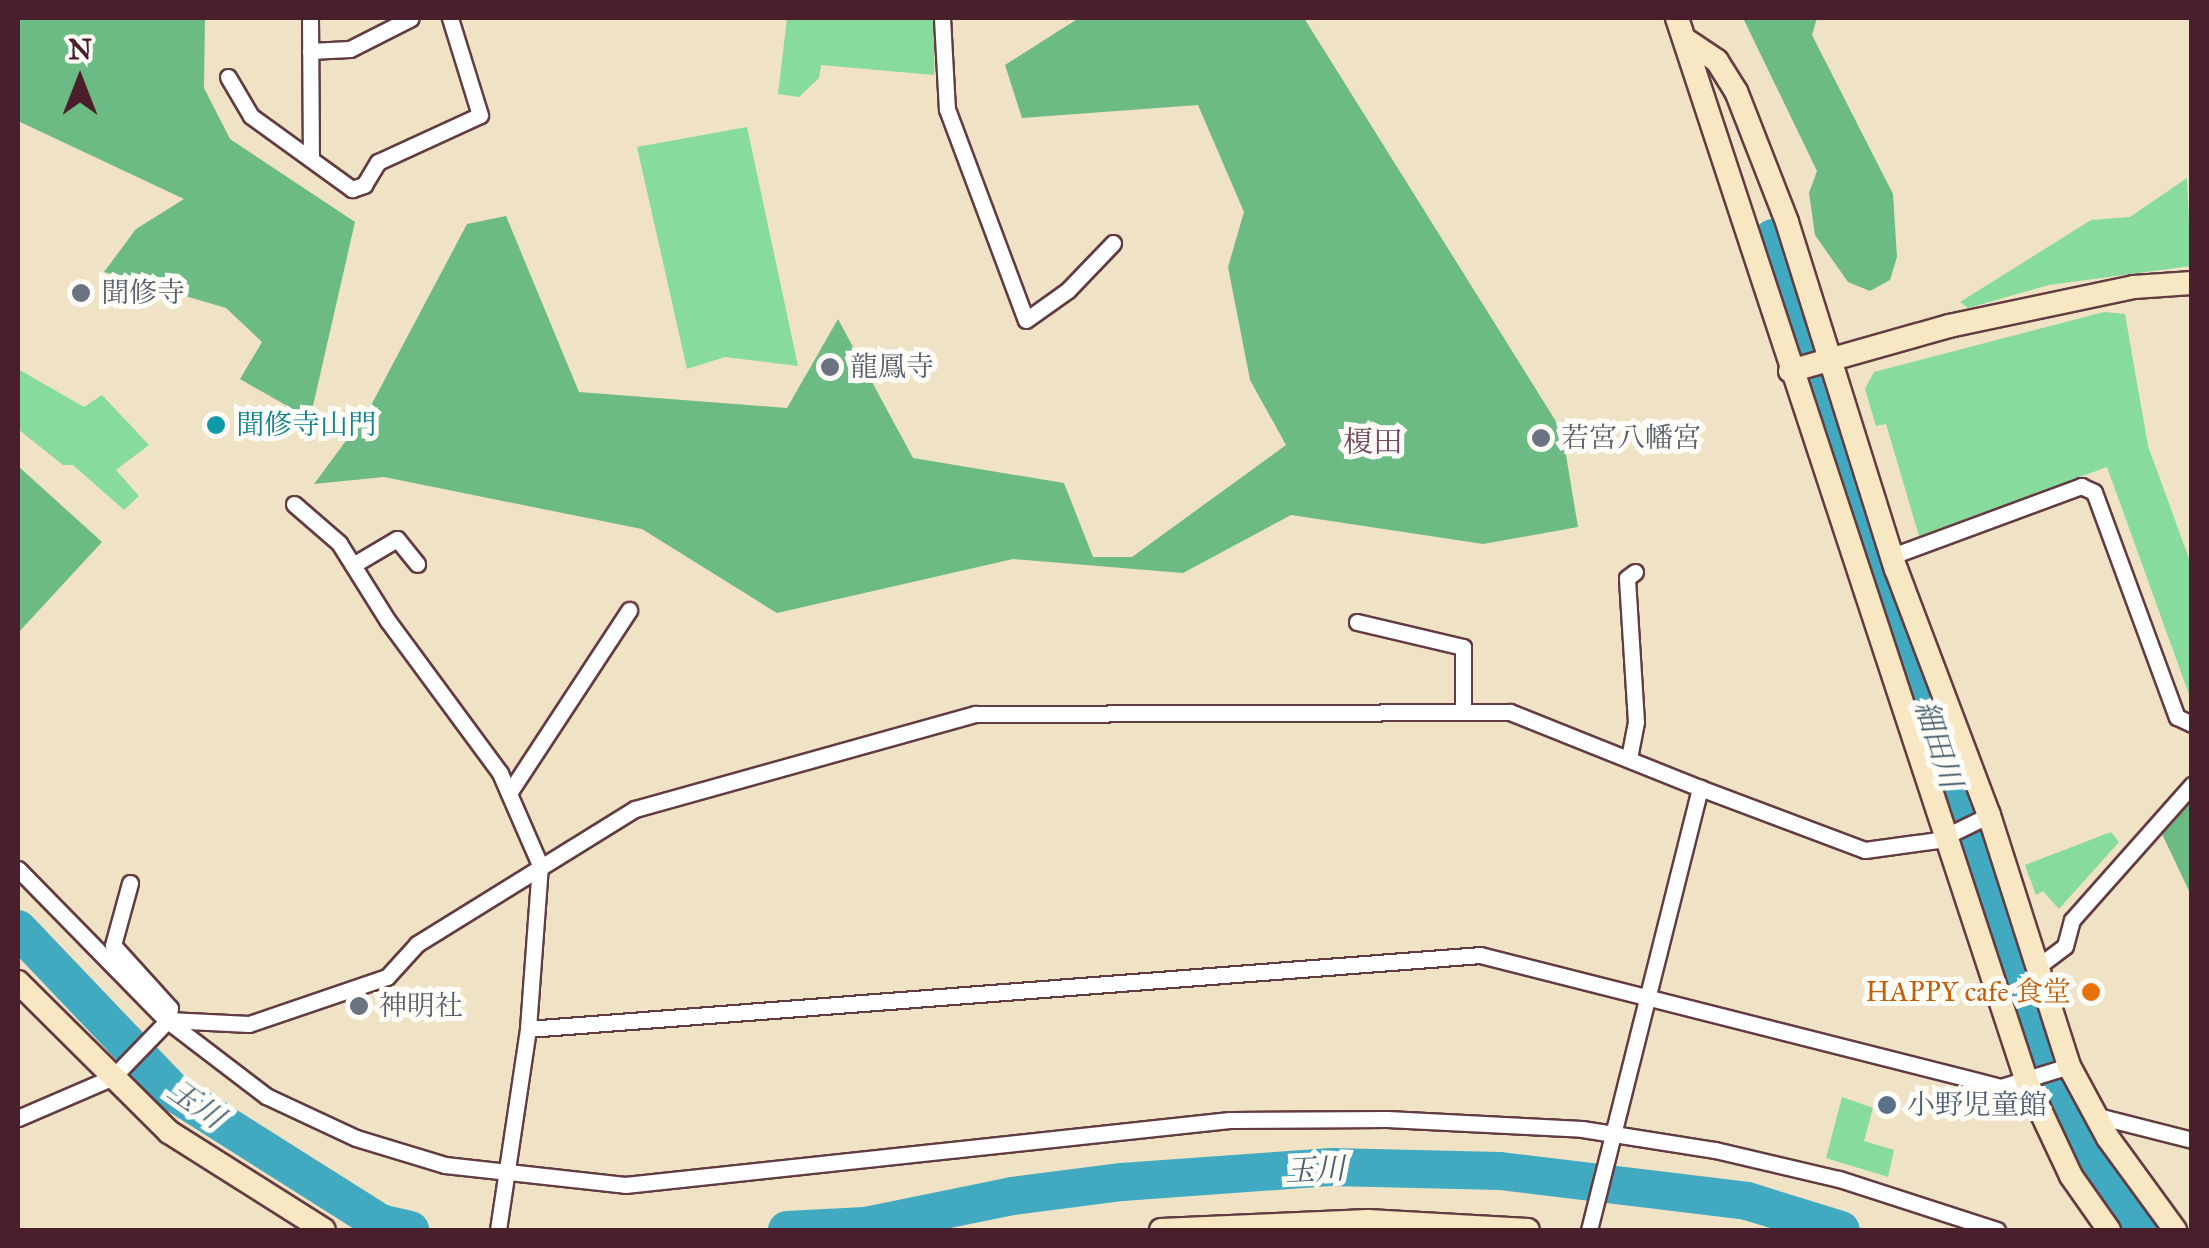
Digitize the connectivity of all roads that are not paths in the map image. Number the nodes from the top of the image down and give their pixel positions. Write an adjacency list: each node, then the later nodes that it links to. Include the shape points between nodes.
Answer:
1 (310, 18): 7 (street)
2 (411, 18): 7 (street, via 350,49)
3 (450, 18): 9 (street, via 480,116 378,162 371,182 352,189)
4 (942, 18): 10 (street, via 947,109 1026,320 1068,290)
5 (1676, 18): 6 (street)
6 (1686, 40): 12 (street); 12 (street, via 1718,60 1736,91 1788,222)
7 (310, 51): 9 (street)
8 (228, 77): 9 (street, via 252,116)
9 (310, 155)
10 (1114, 242)
11 (2192, 283): 12 (street, via 2098,294)
12 (1810, 366): 16 (street); 18 (street)
13 (294, 504): 15 (street, via 339,542)
14 (417, 564): 15 (street, via 393,533)
15 (353, 565): 26 (street)
16 (1892, 566): 18 (street); 22 (street, via 2081,486 2094,492 2177,717); 27 (street)
17 (1635, 572): 23 (street, via 1627,578 1636,722)
18 (1865, 580): 28 (street)
19 (629, 610): 26 (street)
20 (1356, 622): 21 (street, via 1463,647)
21 (1463, 710): 23 (street, via 1510,712); 29 (street, via 975,714 649,804)
22 (2192, 724)
23 (1629, 758): 25 (street)
24 (2192, 784): 32 (street, via 2107,875 2072,920 2065,946)
25 (1700, 788): 28 (street, via 1865,850 1938,840); 34 (street)
26 (510, 793): 29 (street)
27 (1984, 817): 28 (street); 32 (street)
28 (1950, 829): 39 (street)
29 (540, 865): 35 (street, via 416,944 387,977 249,1024); 36 (street)
30 (18, 868): 35 (street)
31 (130, 883): 35 (street, via 113,945 170,1008)
32 (2036, 968): 37 (street)
33 (18, 982): 38 (street)
34 (1644, 996): 36 (street, via 1480,955); 39 (street, via 2001,1087); 42 (street)
35 (165, 1023): 38 (street); 44 (street, via 307,1118 398,1152)
36 (528, 1029): 44 (street)
37 (2065, 1068): 39 (street); 40 (street)
38 (118, 1073): 41 (street); 47 (street, via 195,1151)
39 (2033, 1080): 52 (street, via 2071,1176)
40 (2094, 1115): 43 (street); 53 (street)
41 (18, 1118)
42 (1610, 1140): 44 (street, via 1387,1119 1230,1120 625,1185); 46 (street); 51 (street, via 1839,1178)
43 (2192, 1140)
44 (506, 1178): 48 (street)
45 (1440, 1227): 49 (street, via 1266,1222); 50 (street)
46 (1590, 1227)
47 (324, 1230)
48 (498, 1230)
49 (1161, 1230)
50 (1528, 1230)
51 (1998, 1230)
52 (2110, 1230)
53 (2175, 1230)

